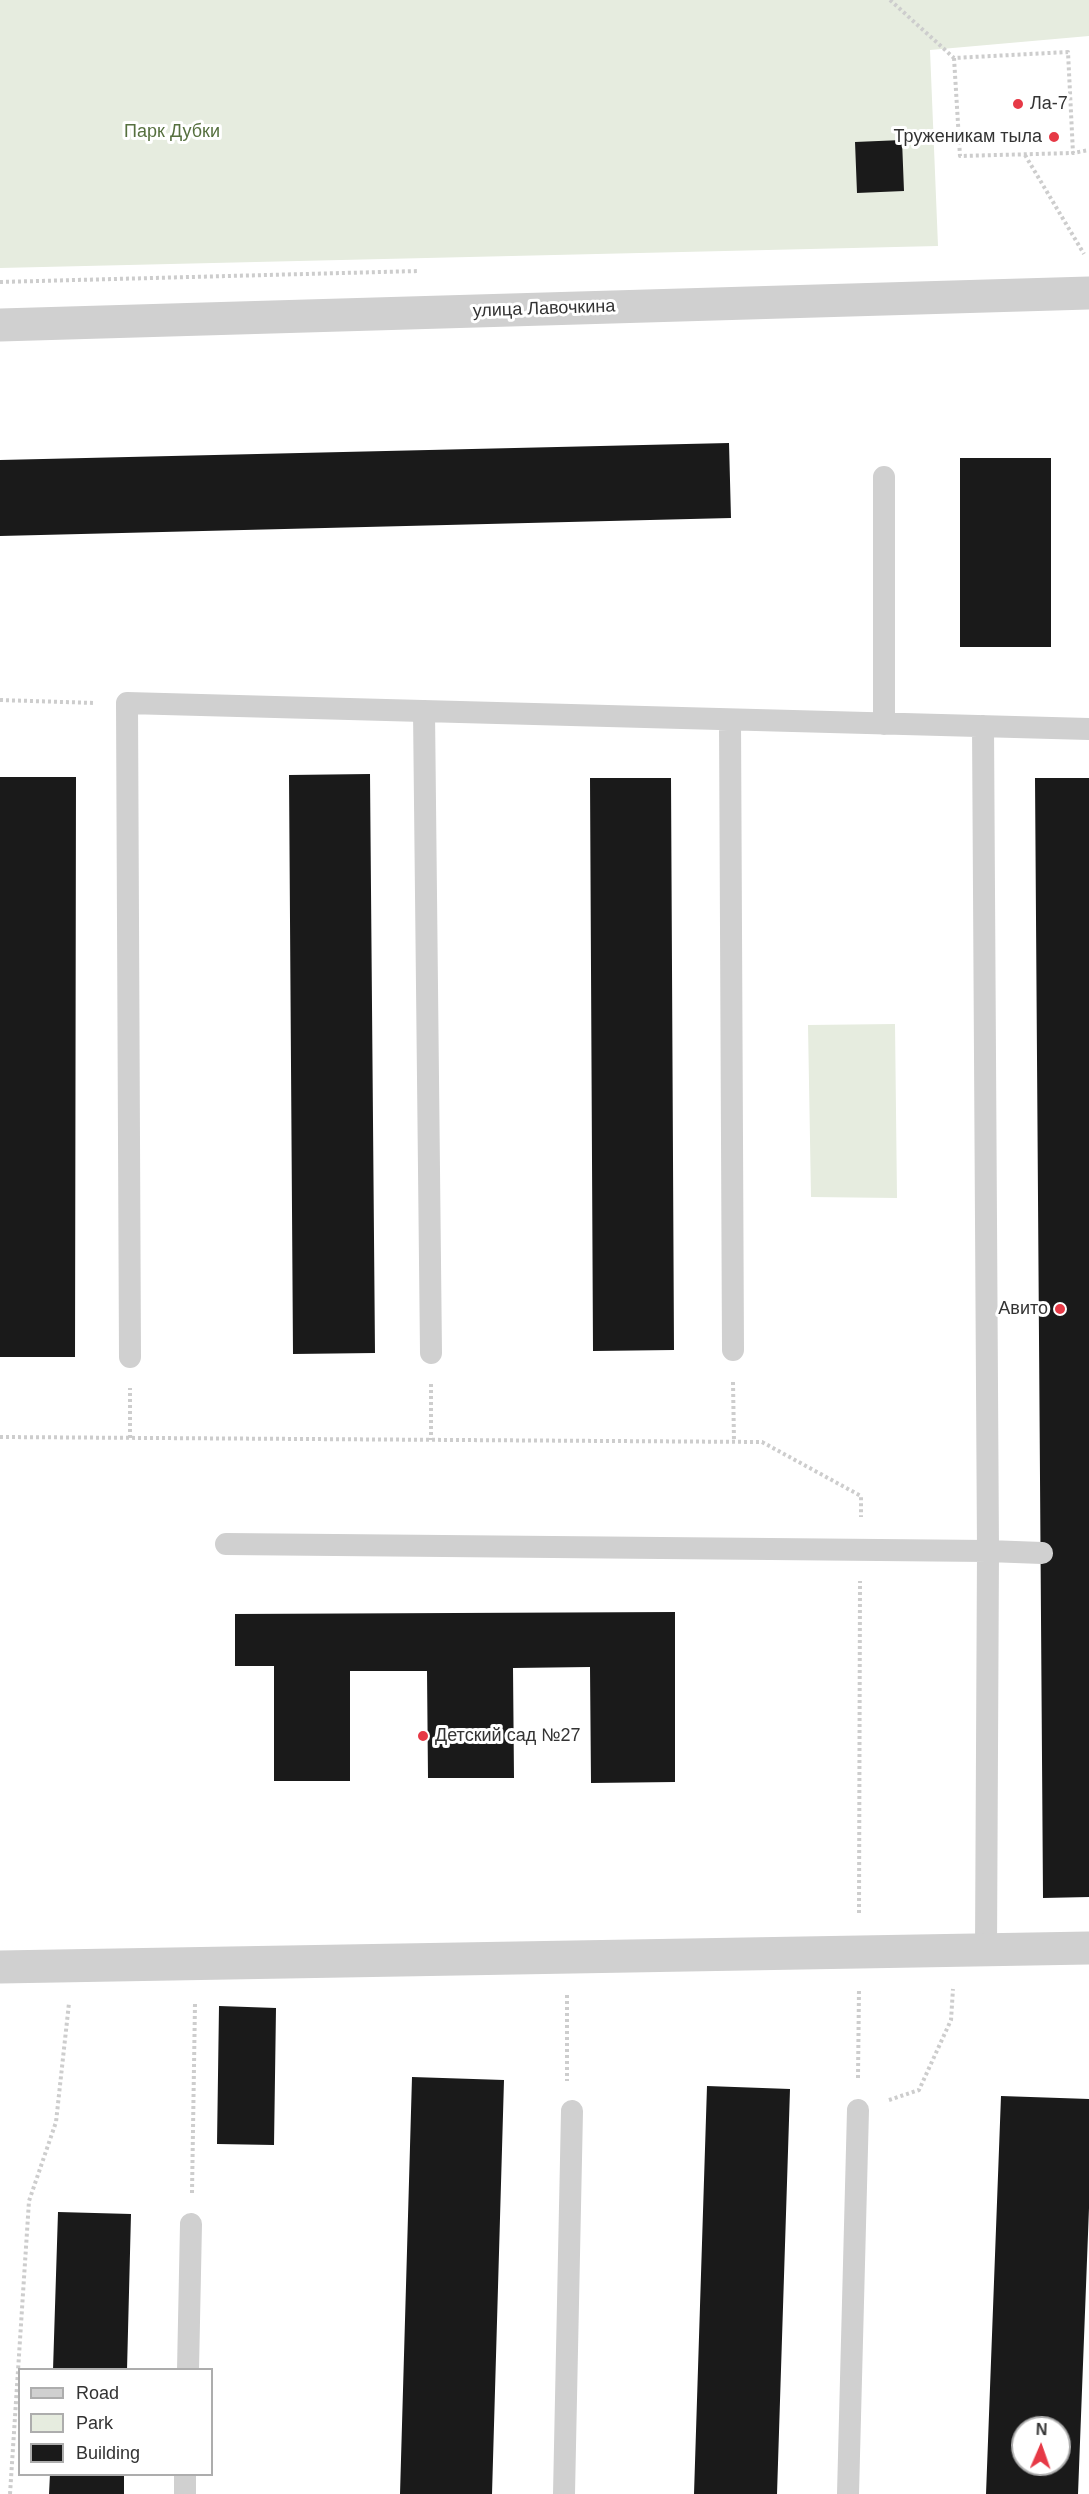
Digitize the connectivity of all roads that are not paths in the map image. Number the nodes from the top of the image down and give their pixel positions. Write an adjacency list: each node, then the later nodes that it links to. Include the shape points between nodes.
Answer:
1 (1089, 293): 2 (street, улица Лавочкина)
2 (0, 325)
3 (884, 477): 6 (lane)
4 (424, 711): 5 (lane); 10 (lane); 11 (lane, via 127,704)
5 (730, 720): 6 (lane); 9 (lane)
6 (884, 724): 7 (lane)
7 (983, 726): 8 (lane); 13 (lane)
8 (1089, 729)
9 (733, 1350)
10 (431, 1353)
11 (130, 1357)
12 (226, 1544): 13 (lane)
13 (988, 1551): 14 (lane); 16 (lane)
14 (1042, 1552)
15 (1089, 1948): 16 (street)
16 (971, 1950): 17 (street)
17 (0, 1967)
18 (858, 2110): 25 (lane)
19 (572, 2111): 24 (lane)
20 (191, 2224): 21 (lane)
21 (188, 2368)
22 (185, 2476): 23 (lane)
23 (185, 2494)
24 (564, 2494)
25 (848, 2494)

